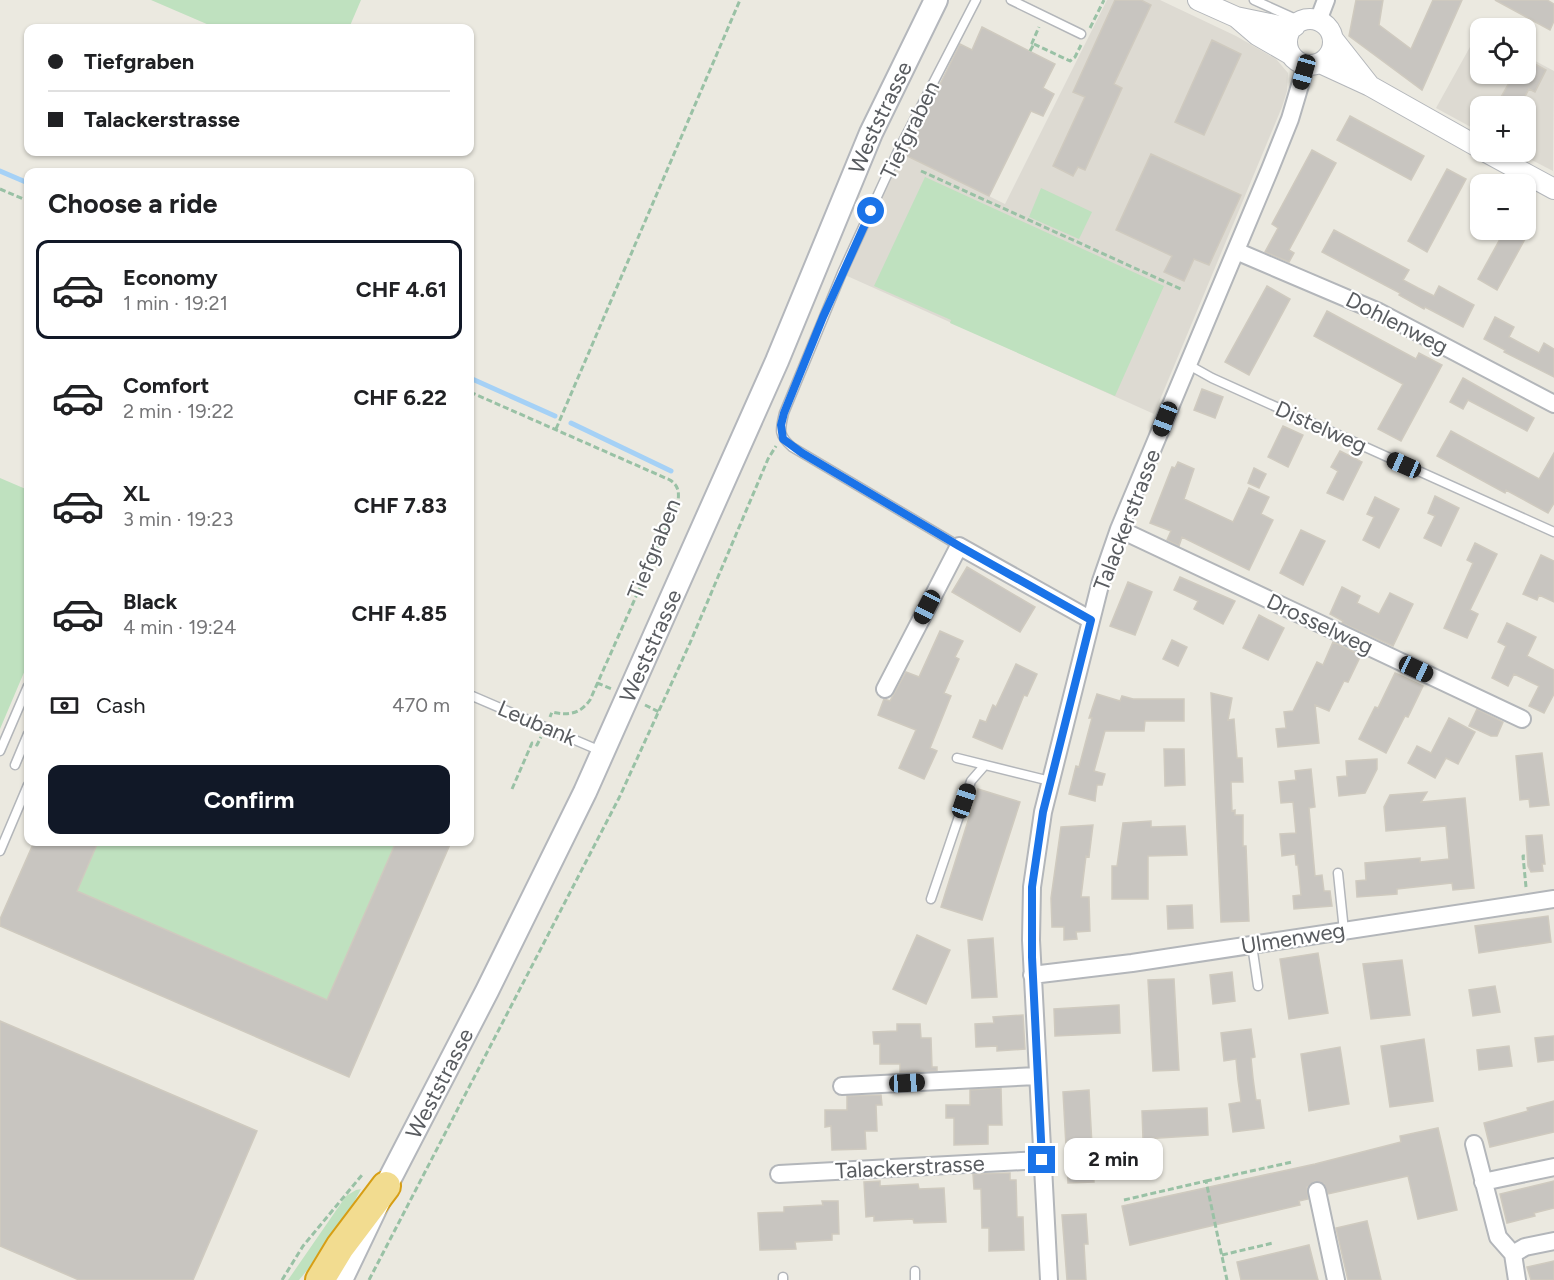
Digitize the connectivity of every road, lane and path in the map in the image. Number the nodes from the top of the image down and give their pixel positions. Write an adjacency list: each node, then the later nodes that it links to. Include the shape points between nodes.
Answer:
1 (740, 0): 27 (path)
2 (936, 0): 40 (main road, Weststrasse, via 871,133 777,361)
3 (976, 0): 28 (lane, Tiefgraben, via 898,151 842,273 784,413)
4 (1011, 0): 8 (lane)
5 (1198, 0): 9 (street)
6 (1254, 0): 10 (lane)
7 (1326, 0): 10 (street)
8 (1045, 16): 11 (lane); 13 (path)
9 (1236, 17): 10 (street, via 1284,27); 14 (street, via 1257,35)
10 (1305, 23): 12 (street, via 1328,28); 14 (street, via 1288,36 1287,42)
11 (1081, 34)
12 (1333, 39): 14 (street, via 1330,53); 15 (street)
13 (1030, 51)
14 (1305, 61): 15 (street); 22 (street, Talackerstrasse, via 1290,119)
15 (1370, 86): 16 (street)
16 (1470, 142)
17 (1504, 162): 20 (street)
18 (921, 171): 23 (path)
19 (0, 189): 21 (path)
20 (1554, 189)
21 (24, 199)
22 (1236, 251): 24 (street, Talackerstrasse); 26 (street, Dohlenweg, via 1379,312)
23 (1183, 290)
24 (1187, 364): 29 (street, Talackerstrasse); 30 (lane, Distelweg)
25 (474, 394): 27 (path, Tiefgraben)
26 (1554, 404)
27 (556, 429): 37 (path, Tiefgraben, via 670,480 679,493 590,700 571,714 552,712)
28 (783, 439): 31 (lane); 76 (path, via 768,459 619,798)
29 (1119, 529): 32 (street, Talackerstrasse); 36 (street, Drosselweg)
30 (1554, 532)
31 (959, 546): 32 (street); 33 (street)
32 (1091, 620): 44 (street, Talackerstrasse)
33 (885, 689)
34 (24, 695): 39 (lane)
35 (474, 697): 37 (lane, Leubank)
36 (1522, 719)
37 (546, 726): 40 (lane, Leubank); 45 (path, via 537,745 532,743)
38 (24, 744): 42 (lane)
39 (0, 751)
40 (604, 752): 64 (main road, Weststrasse, via 487,991)
41 (957, 758): 43 (lane)
42 (15, 765)
43 (985, 765): 44 (lane); 50 (lane, via 971,782)
44 (1050, 781): 55 (street, Talackerstrasse, via 1032,887)
45 (512, 789)
46 (24, 794): 47 (lane)
47 (0, 851)
48 (1527, 856): 52 (path, via 1522,856)
49 (1338, 873): 53 (lane)
50 (931, 899)
51 (1554, 899): 52 (street, Ulmenweg)
52 (1527, 903): 53 (street, Ulmenweg)
53 (1344, 931): 54 (street, Ulmenweg)
54 (1252, 945): 55 (street, Ulmenweg); 56 (lane)
55 (1032, 975): 57 (street, Talackerstrasse)
56 (1258, 986)
57 (1037, 1076): 58 (street); 60 (street, Talackerstrasse)
58 (842, 1086)
59 (1474, 1144): 66 (street)
60 (1042, 1160): 63 (street, Talackerstrasse); 77 (street, Talackerstrasse)
61 (1293, 1162): 65 (path)
62 (1554, 1167): 66 (street)
63 (779, 1174)
64 (374, 1181): 73 (path, via 303,1246); 74 (highway); 75 (main road, Weststrasse)
65 (1206, 1181): 68 (path); 72 (path)
66 (1483, 1182): 71 (street, via 1498,1237)
67 (1317, 1191): 79 (street)
68 (1124, 1200)
69 (1554, 1241): 71 (street, via 1525,1247)
70 (1273, 1243): 72 (path)
71 (1513, 1254): 80 (street)
72 (1222, 1255): 78 (path)
73 (282, 1280)
74 (320, 1280)
75 (341, 1280)
76 (369, 1280)
77 (1049, 1280)
78 (1227, 1280)
79 (1336, 1280)
80 (1517, 1280)

